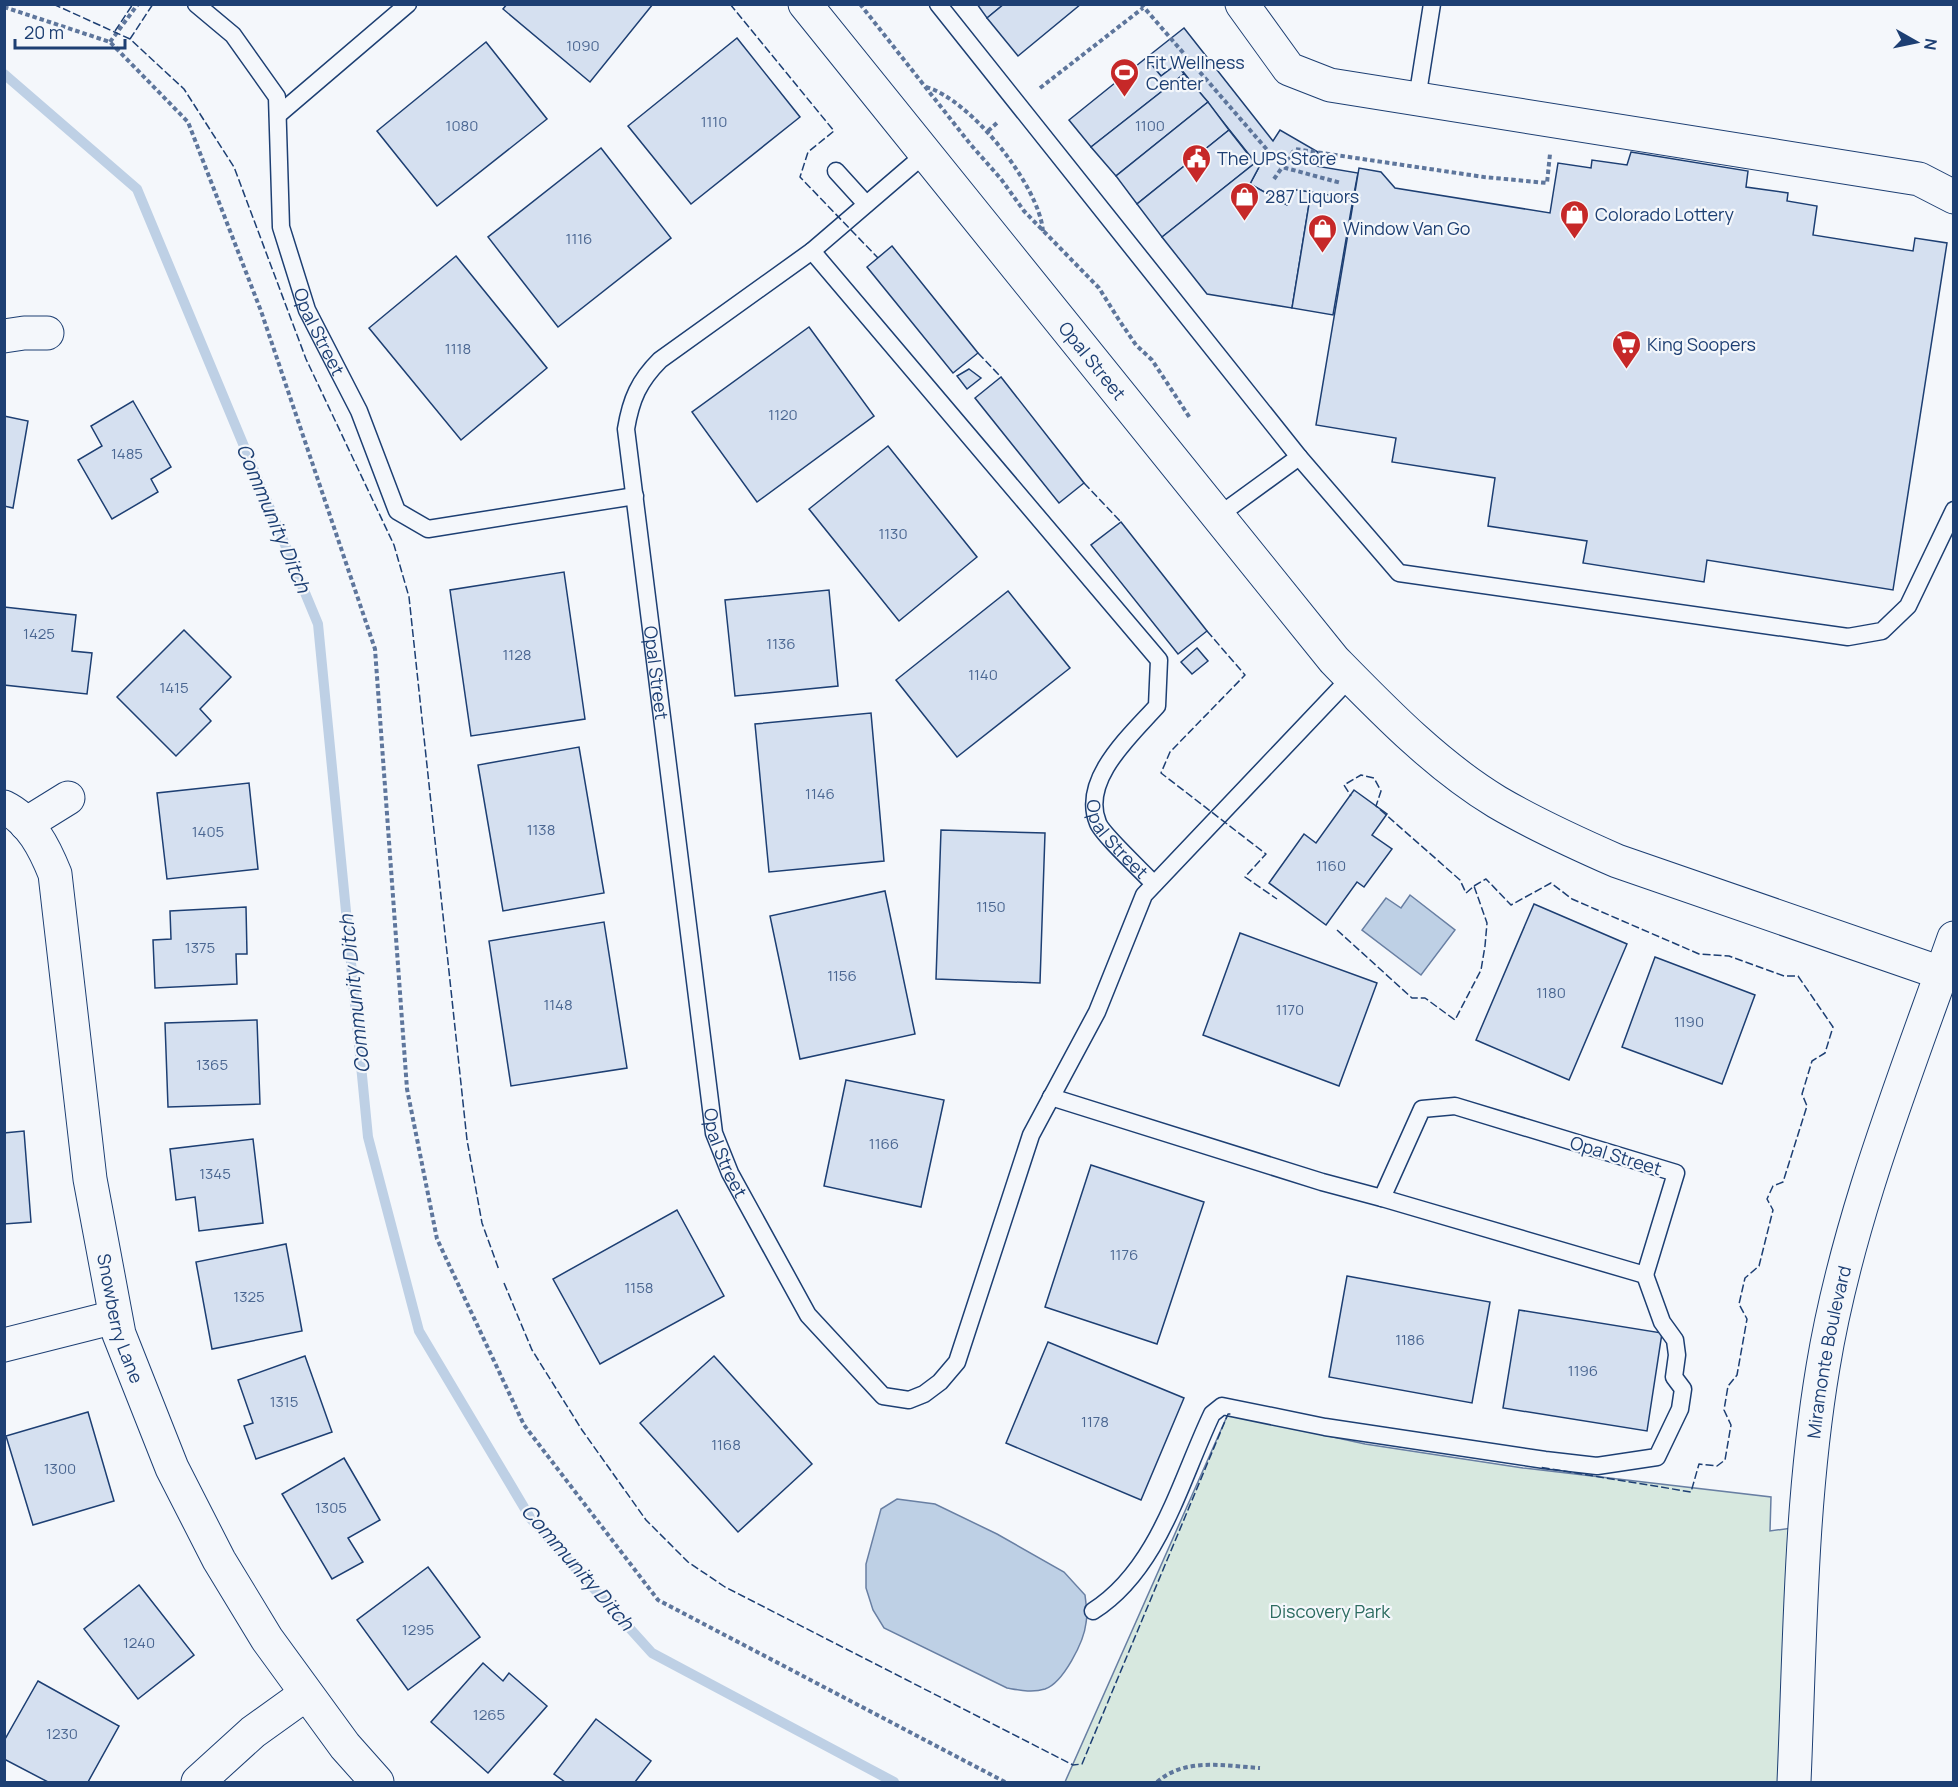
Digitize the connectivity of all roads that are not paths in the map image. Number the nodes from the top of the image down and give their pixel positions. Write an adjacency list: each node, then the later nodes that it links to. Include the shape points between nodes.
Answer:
1 (196, 4): 8 (lane, Opal Street, via 233,35 277,97)
2 (408, 4): 8 (lane)
3 (805, 4): 9 (street, Opal Street)
4 (938, 4): 16 (lane)
5 (1242, 4): 7 (street, via 1290,69 1330,85)
6 (1432, 4): 7 (lane)
7 (1417, 99): 11 (street, via 1918,179)
8 (278, 115): 17 (lane, Opal Street, via 281,227 307,310 359,411 397,511 428,529)
9 (925, 154): 12 (lane, Opal Street); 19 (street, Opal Street)
10 (836, 171): 12 (lane)
11 (1953, 197)
12 (866, 204): 13 (lane, Opal Street)
13 (812, 251): 17 (lane, Opal Street, via 660,360 644,376 630,402 626,429); 23 (lane, Opal Street, via 1159,660 1157,706 1117,750 1093,794 1098,824)
14 (47, 333): 15 (street)
15 (4, 336)
16 (1299, 457): 18 (lane, via 1399,573 1848,637 1882,631 1908,606); 19 (lane)
17 (635, 496): 26 (lane, Opal Street, via 714,1133 730,1173 808,1315 883,1396 909,1400 924,1394 940,1383 957,1362 1031,1135)
18 (1953, 510)
19 (1218, 516): 20 (street, Opal Street)
20 (1351, 677): 23 (lane, Opal Street); 25 (street, Opal Street, via 1406,731 1461,776 1496,801 1565,838 1617,861)
21 (68, 798): 22 (street)
22 (15, 815): 29 (street, Snowberry Lane, via 44,847 55,874 90,1179)
23 (1154, 884): 26 (lane, Opal Street, via 1144,895 1097,1012)
24 (1953, 938): 25 (street, Miramonte Boulevard)
25 (1941, 973): 35 (street, Miramonte Boulevard, via 1855,1234 1823,1366 1806,1526)
26 (1051, 1097): 27 (lane)
27 (1382, 1198): 28 (lane); 28 (lane, Opal Street, via 1422,1108 1455,1106 1676,1173)
28 (1645, 1275): 31 (lane, via 1662,1322 1675,1340 1674,1377 1683,1389 1680,1409 1658,1457 1597,1466 1545,1460 1325,1427 1222,1406 1212,1414 1177,1495 1134,1575 1113,1598)
29 (115, 1317): 30 (street); 32 (street, Snowberry Lane, via 172,1468 193,1511 267,1639)
30 (4, 1345)
31 (1093, 1611)
32 (306, 1694): 33 (street, via 253,1732); 34 (street, Snowberry Lane)
33 (198, 1782)
34 (377, 1782)
35 (1794, 1782)

